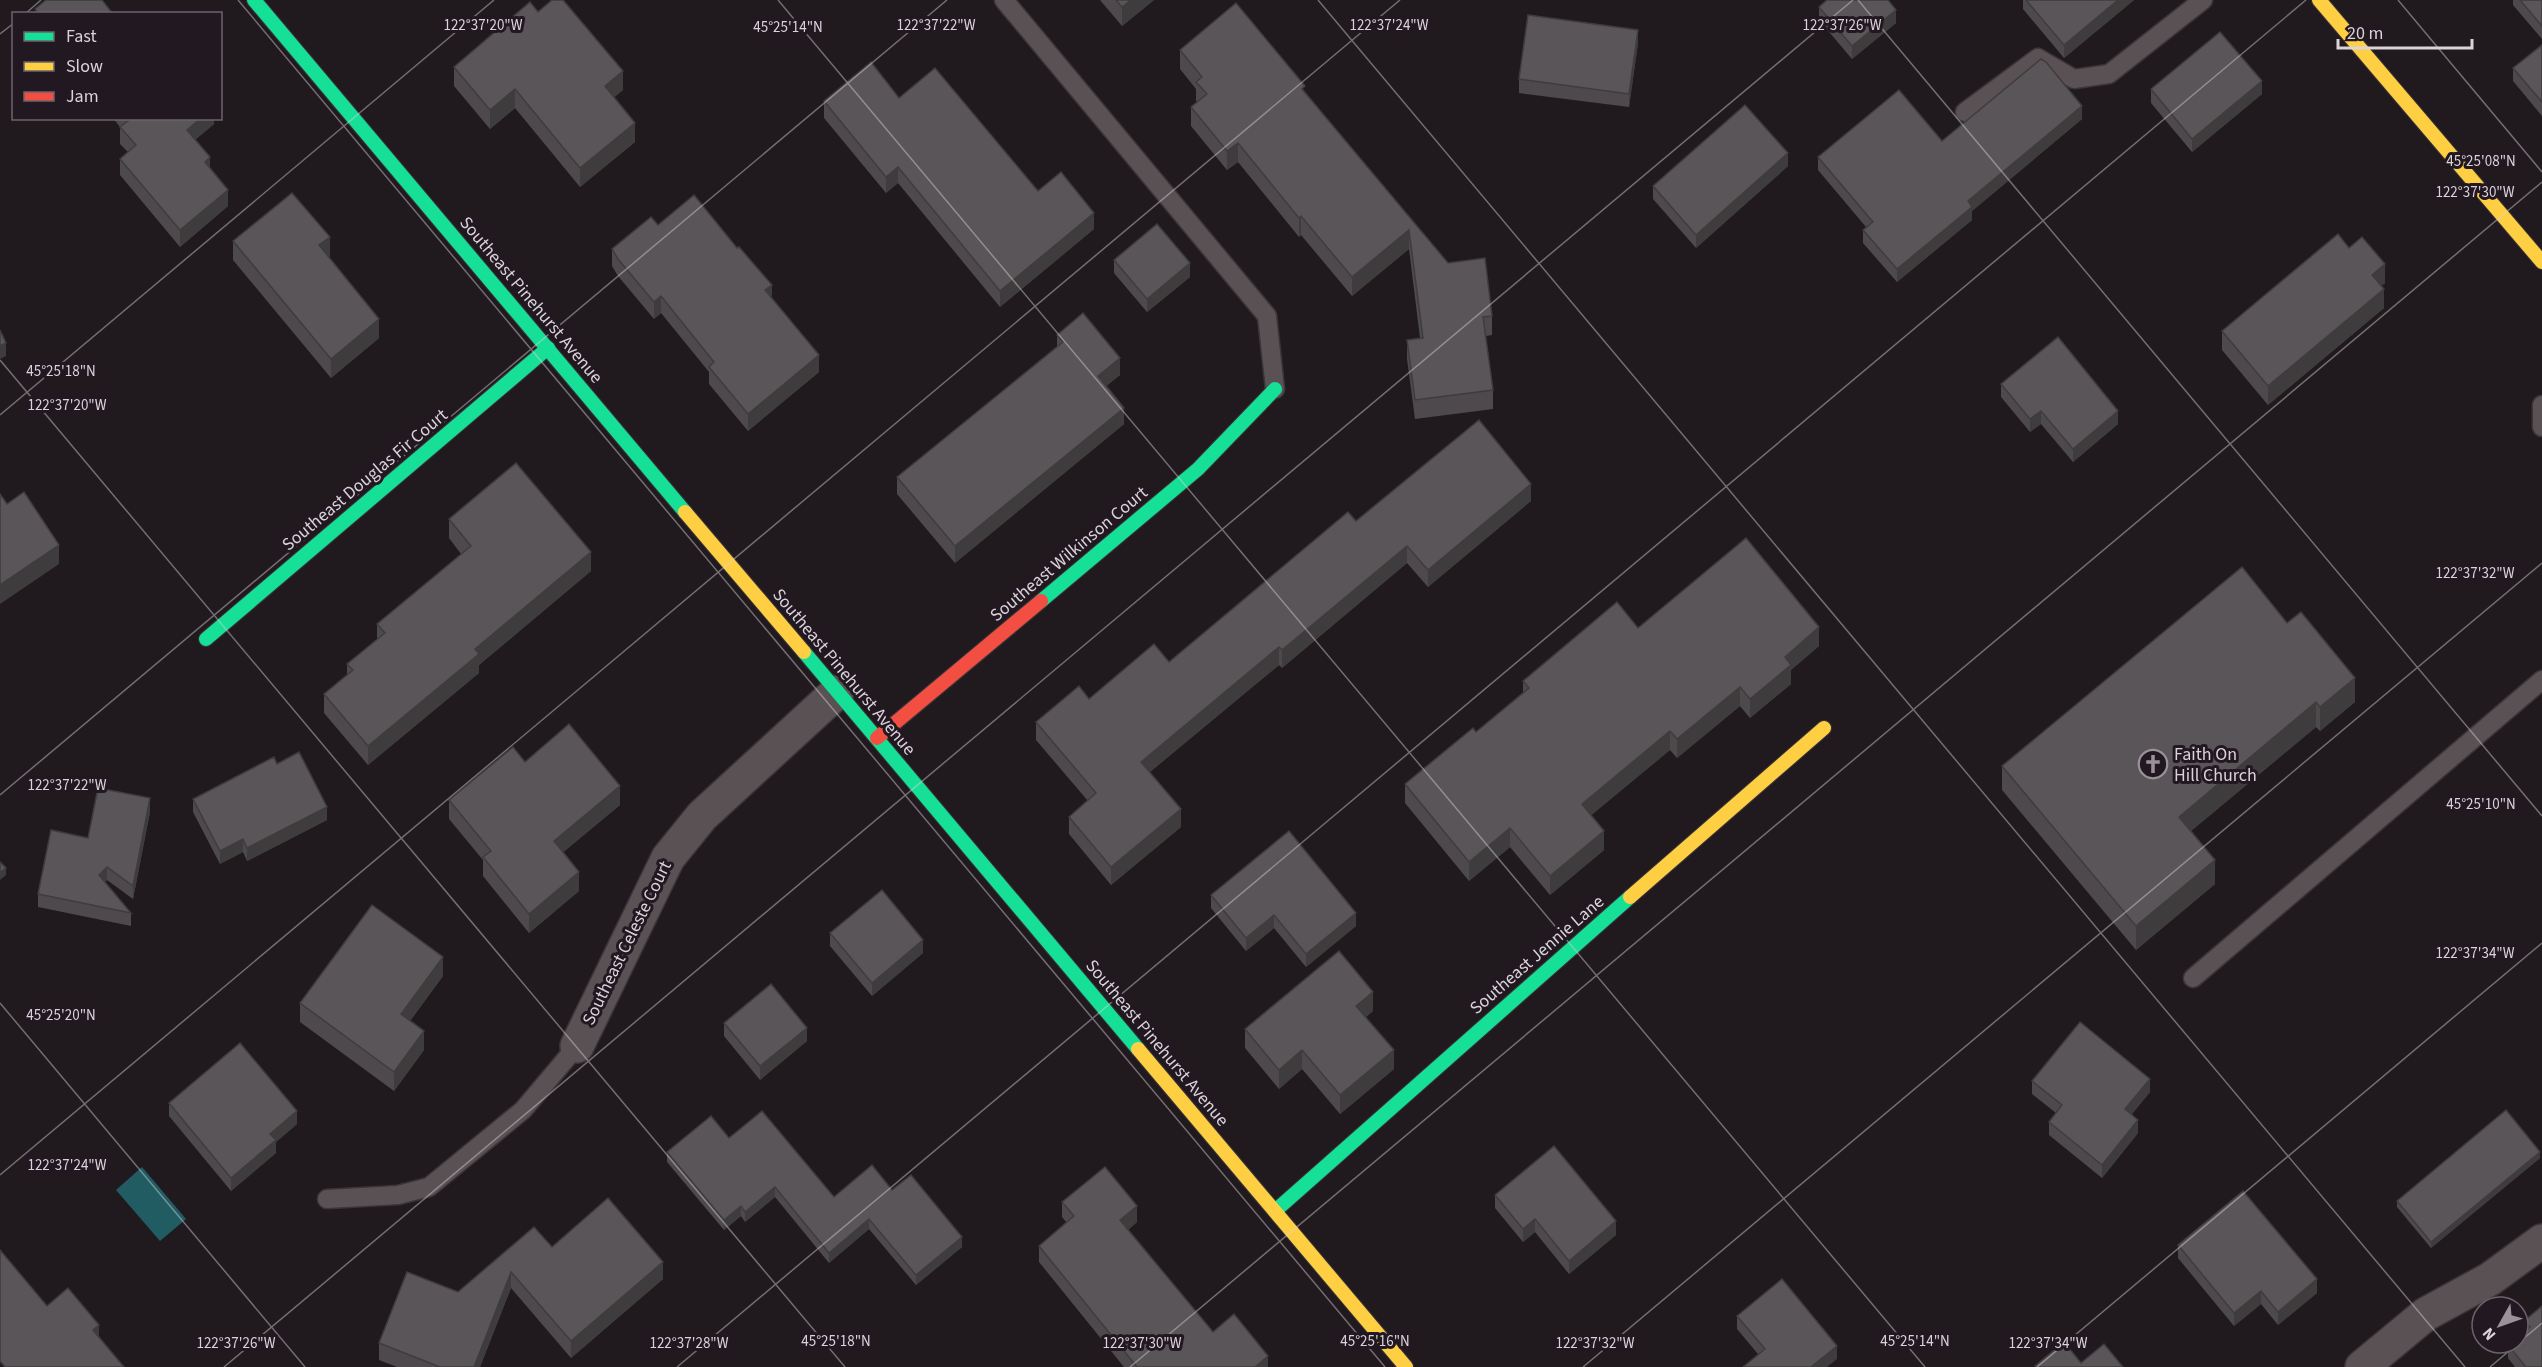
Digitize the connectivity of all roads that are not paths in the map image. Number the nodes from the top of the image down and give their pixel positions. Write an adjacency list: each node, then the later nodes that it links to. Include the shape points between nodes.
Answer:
1 (254, 0): 7 (street, Southeast Pinehurst Avenue)
2 (1004, 0): 8 (lane, via 1268,316)
3 (2203, 0): 5 (lane, via 2109,74 2074,79 2038,58)
4 (2319, 0): 6 (street)
5 (1965, 112)
6 (2542, 262)
7 (548, 348): 11 (street, Southeast Douglas Fir Court); 13 (street, Southeast Pinehurst Avenue)
8 (1275, 389): 15 (street, Southeast Wilkinson Court, via 1198,470)
9 (2542, 405): 10 (lane)
10 (2542, 427)
11 (206, 639)
12 (2542, 680): 16 (lane)
13 (837, 692): 15 (street, Southeast Pinehurst Avenue); 17 (street, Southeast Celeste Court, via 702,816 668,858)
14 (1824, 728): 19 (street, Southeast Jennie Lane)
15 (877, 738): 19 (street, Southeast Pinehurst Avenue)
16 (2193, 978)
17 (577, 1046): 18 (lane, via 523,1110 429,1187 398,1195)
18 (327, 1199)
19 (1275, 1211): 21 (street, Southeast Pinehurst Avenue)
20 (2542, 1241): 22 (street, via 2490,1279 2426,1314)
21 (1406, 1367)
22 (2362, 1367)

